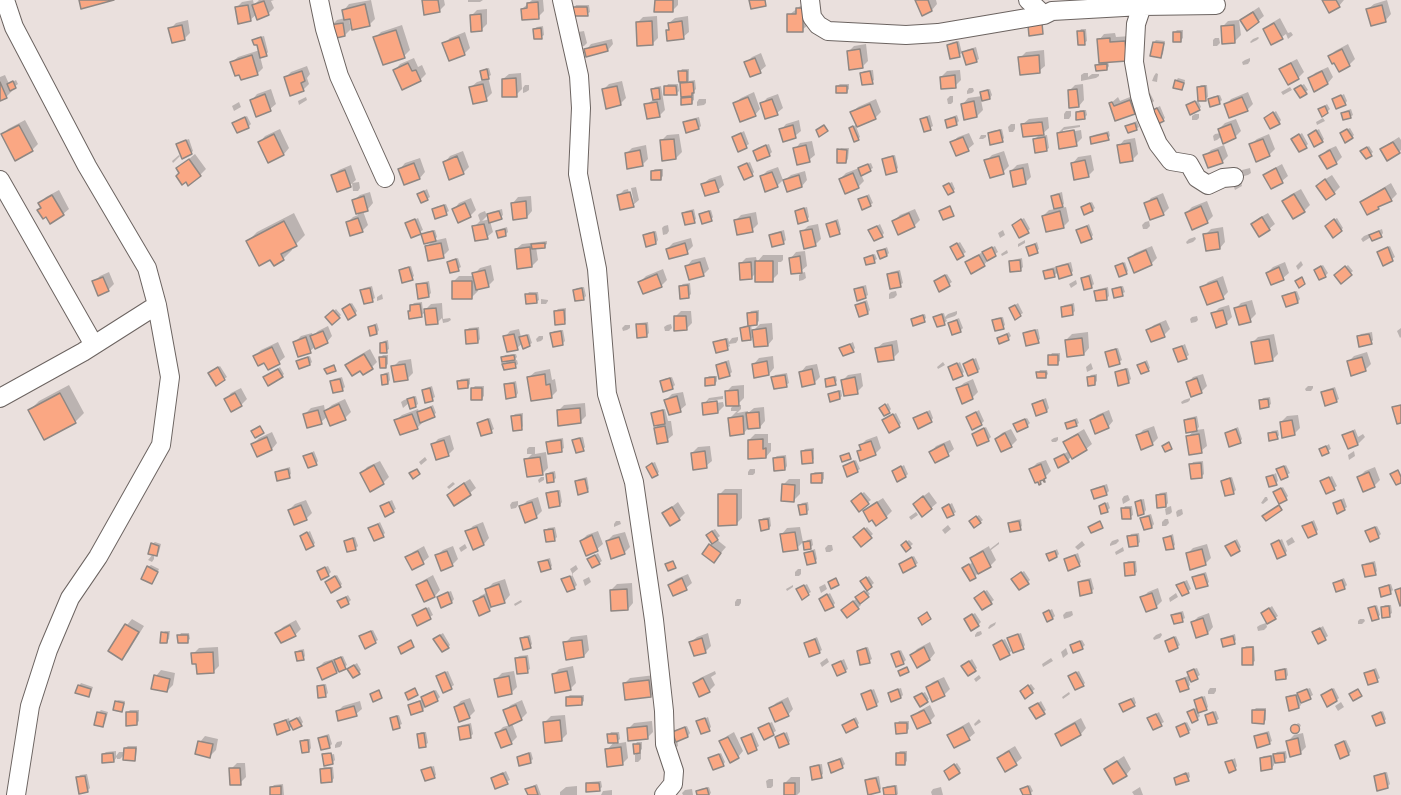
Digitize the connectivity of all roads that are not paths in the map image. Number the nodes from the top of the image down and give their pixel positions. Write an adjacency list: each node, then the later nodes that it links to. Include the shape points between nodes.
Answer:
1 (5, 0): 12 (street, via 14,27 87,166 147,268)
2 (319, 0): 10 (street, via 339,76)
3 (562, 0): 16 (street, via 579,76 578,174 597,269 607,394 634,482 654,620 665,744 674,771 673,784)
4 (810, 0): 8 (street, via 812,17 828,31 938,33)
5 (1028, 0): 8 (street)
6 (1216, 5): 7 (street)
7 (1142, 6): 8 (street, via 1052,11); 9 (street, via 1136,24 1134,62 1140,96 1158,144 1171,161 1189,164 1197,178 1208,184)
8 (1044, 15)
9 (1234, 177)
10 (385, 178)
11 (0, 180): 13 (street)
12 (157, 305): 13 (street); 15 (street, via 170,377 161,445 98,557 70,598 48,650 30,706)
13 (94, 345): 14 (street)
14 (0, 399)
15 (16, 795)
16 (664, 795)

